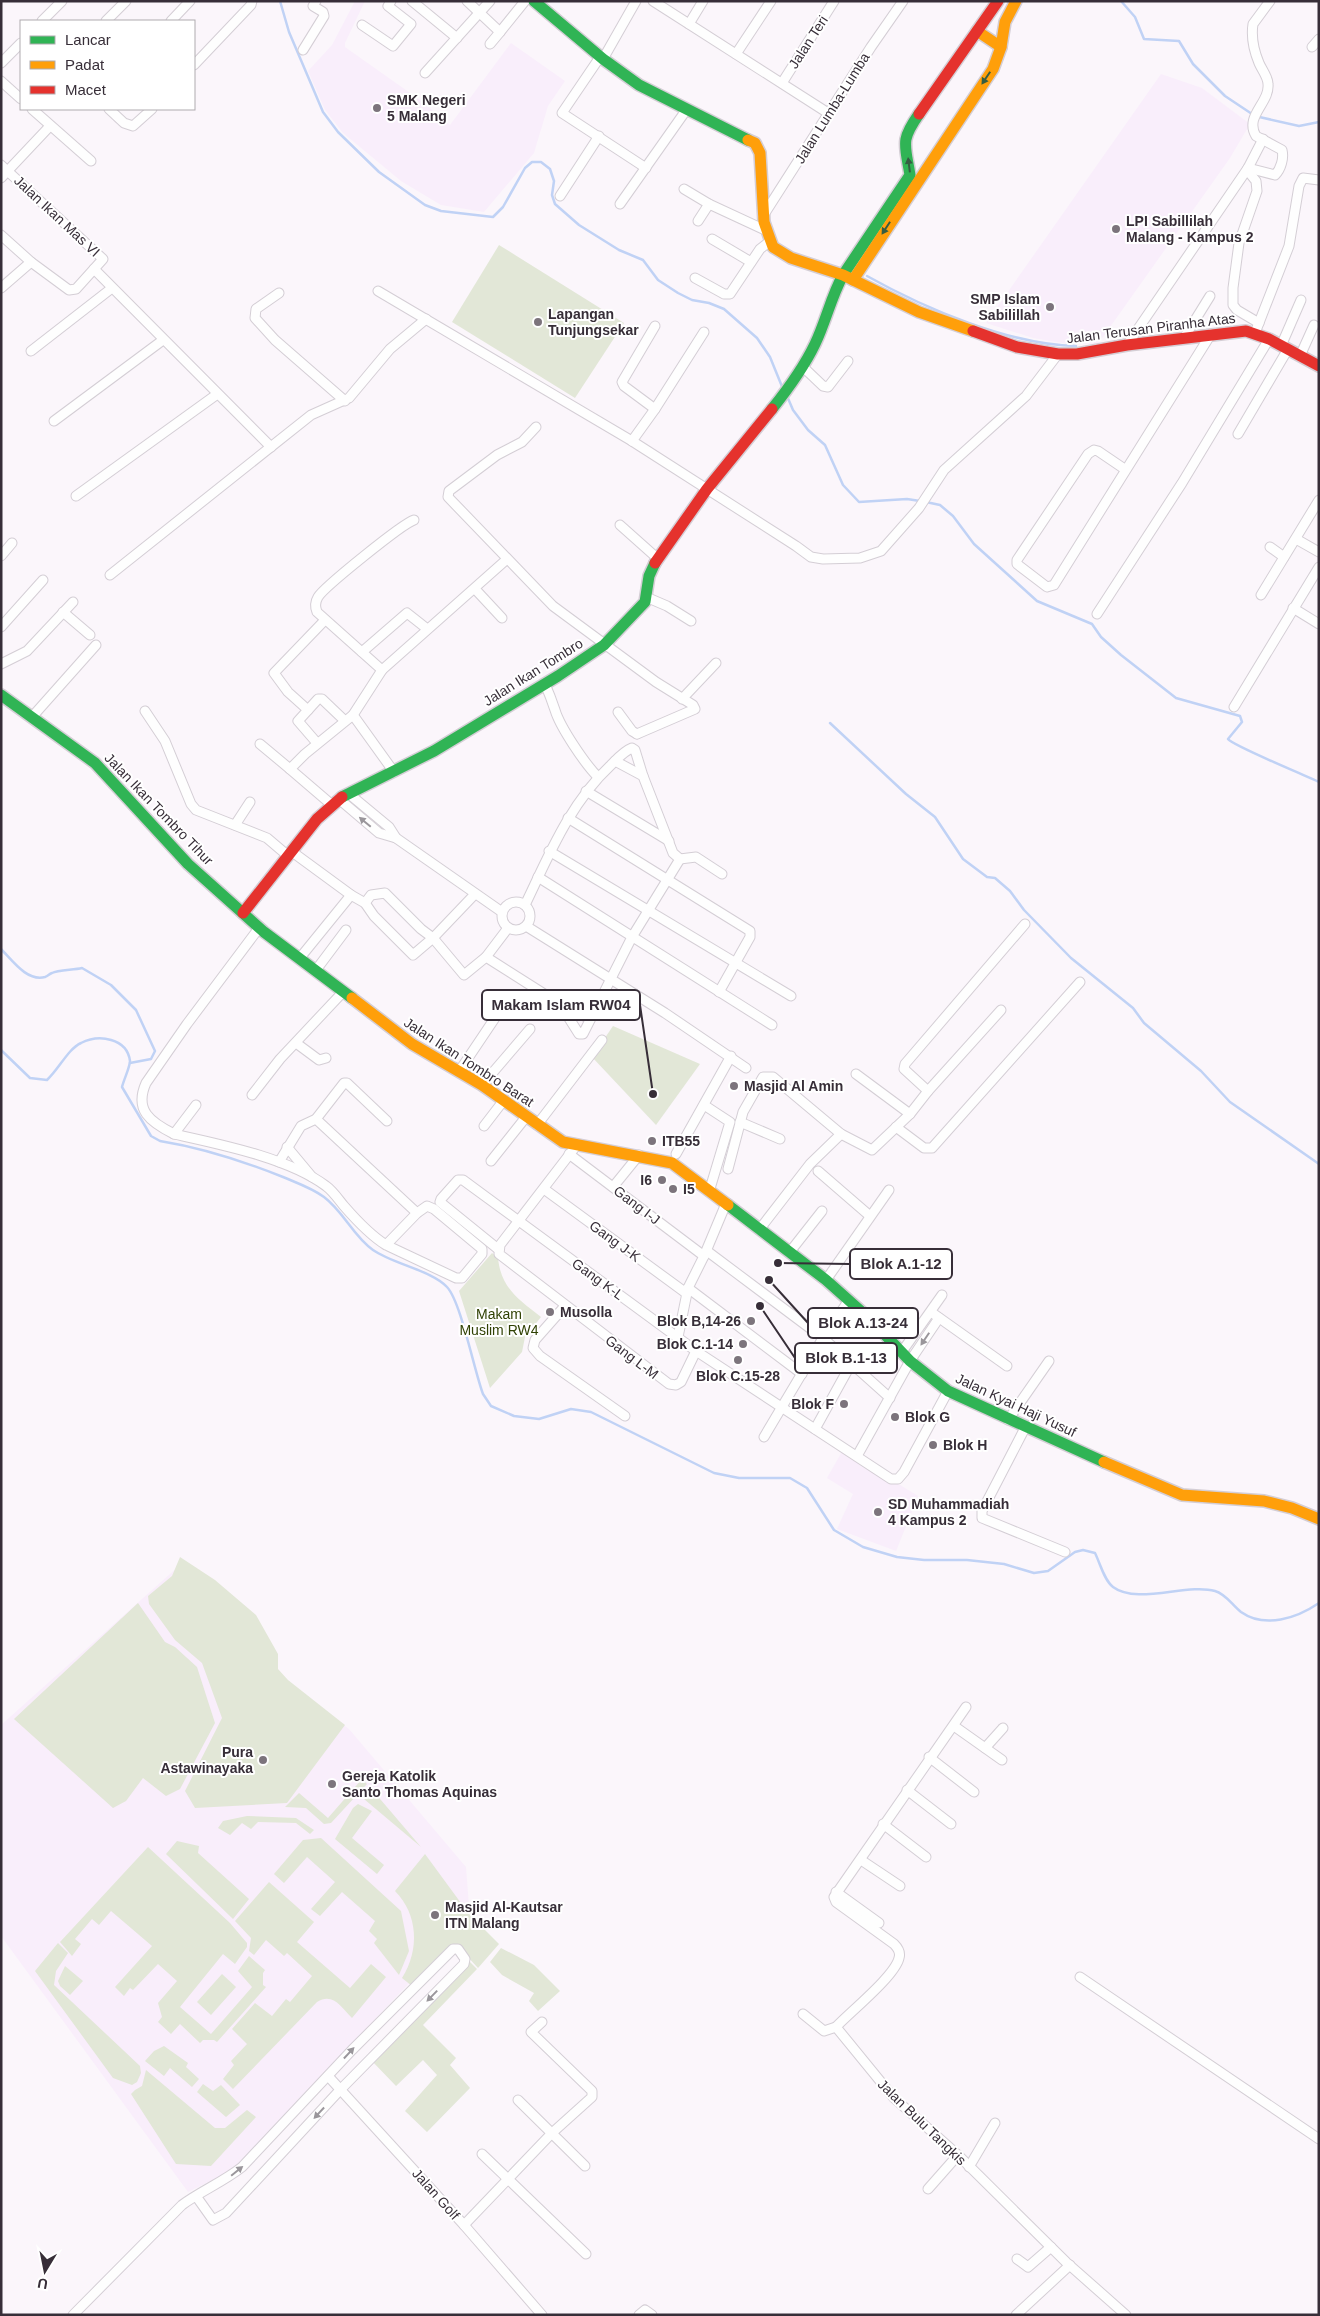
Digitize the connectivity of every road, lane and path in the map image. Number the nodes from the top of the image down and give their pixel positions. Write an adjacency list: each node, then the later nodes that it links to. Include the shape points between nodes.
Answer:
1 (62, 1): 22 (street)
2 (126, 1): 23 (street)
3 (190, 1): 24 (street)
4 (252, 1): 39 (street)
5 (316, 1): 35 (street, via 313,6 324,16)
6 (391, 1): 26 (street, via 388,6 411,24 393,46)
7 (412, 1): 29 (street)
8 (467, 1): 21 (street)
9 (490, 1): 21 (street)
10 (525, 1): 28 (street)
11 (534, 1): 37 (street)
12 (636, 1): 37 (street)
13 (653, 1): 25 (street)
14 (703, 1): 25 (street)
15 (770, 1): 36 (street)
16 (834, 1): 42 (street, Jalan Teri)
17 (904, 1): 48 (street, Jalan Lumba-Lumba, via 870,47)
18 (998, 1): 27 (street)
19 (1016, 1): 33 (street, via 1005,22)
20 (1270, 1): 51 (street, via 1253,24 1255,50 1268,85 1254,116 1254,131)
21 (480, 14): 28 (street); 29 (street)
22 (43, 20)
23 (107, 20)
24 (172, 20)
25 (689, 24): 36 (street)
26 (362, 26)
27 (976, 31): 33 (street); 72 (street, one-way to 27, via 910,175 906,132)
28 (500, 32): 32 (street)
29 (457, 38): 40 (street)
30 (1319, 38): 34 (street)
31 (20, 44): 38 (street)
32 (490, 44)
33 (1001, 47): 72 (street, one-way to 72, via 992,69)
34 (1312, 47)
35 (303, 50)
36 (736, 54): 42 (street)
37 (601, 58): 44 (street, via 639,85); 50 (street, via 562,113)
38 (1, 63)
39 (195, 65)
40 (425, 73)
41 (1, 81): 43 (street)
42 (782, 83): 48 (street)
43 (20, 98)
44 (687, 109): 54 (street); 62 (street, via 755,143 760,153)
45 (33, 110): 49 (street)
46 (110, 110): 47 (street, via 124,123 133,126)
47 (151, 110)
48 (828, 114): 62 (street, Jalan Lumba-Lumba)
49 (50, 126): 52 (street); 53 (street)
50 (599, 136): 54 (street); 59 (street)
51 (1263, 139): 55 (street); 55 (street, via 1282,150 1279,169 1272,176)
52 (91, 161)
53 (5, 168): 56 (street); 70 (street, Jalan Ikan Mas VI, via 102,256)
54 (646, 168): 60 (street)
55 (1248, 169): 82 (street, via 1256,181 1257,192 1239,242 1233,305); 88 (street)
56 (1, 178)
57 (1319, 180): 82 (street, via 1304,178 1299,186 1289,246)
58 (684, 189): 61 (street)
59 (560, 196)
60 (620, 204)
61 (709, 204): 63 (street); 64 (street)
62 (764, 216): 64 (street)
63 (698, 221)
64 (765, 230): 67 (street)
65 (1, 235): 68 (street)
66 (712, 239): 69 (street)
67 (769, 242): 69 (street); 72 (street, Jalan Terusan Piranha Atas, via 791,258)
68 (31, 262): 70 (street, via 70,290 76,289); 73 (street)
69 (751, 262): 71 (street, via 728,295)
70 (94, 269): 74 (street)
71 (695, 278)
72 (848, 278): 91 (street, Jalan Terusan Piranha Atas, via 966,330 1017,346); 94 (street, Jalan Ikan Tombro, via 834,291 815,344)
73 (1, 288)
74 (112, 288): 87 (street); 90 (street)
75 (378, 291): 79 (street)
76 (279, 293): 97 (street, via 257,308 255,318 275,340)
77 (1210, 296): 85 (street)
78 (1301, 300): 89 (street)
79 (426, 319): 97 (street, via 390,349); 102 (street)
80 (1314, 325): 92 (street)
81 (655, 326): 98 (street, via 622,382)
82 (1257, 328): 84 (street, Jalan Terusan Piranha Atas); 86 (street)
83 (704, 332): 98 (street)
84 (1211, 334): 85 (street, Jalan Terusan Piranha Atas); 104 (street)
85 (1184, 338): 88 (street, Jalan Terusan Piranha Atas)
86 (1269, 339): 89 (street); 128 (street, via 1182,483)
87 (163, 340): 96 (street); 99 (street)
88 (1127, 345): 91 (street, Jalan Terusan Piranha Atas)
89 (1284, 348): 92 (street); 101 (street)
90 (31, 351)
91 (1058, 354): 105 (street, via 1026,396 944,470 882,551 860,558 823,560 807,555)
92 (1300, 356): 95 (street)
93 (848, 361): 94 (street, via 828,387)
94 (802, 366): 105 (street, Jalan Ikan Tombro)
95 (1319, 366)
96 (216, 395): 103 (street); 106 (street)
97 (345, 401): 103 (street, via 311,414)
98 (655, 409): 102 (street)
99 (54, 421)
100 (536, 427): 117 (street, via 522,442 497,455 448,494)
101 (1238, 434)
102 (632, 441): 105 (street)
103 (271, 447): 119 (street)
104 (1126, 470): 104 (street, via 1098,451 1088,454 1017,564 1047,587 1054,585)
105 (707, 490): 116 (street, Jalan Ikan Tombro)
106 (76, 496)
107 (1319, 500): 110 (street)
108 (414, 520): 130 (street, via 318,596 316,609)
109 (620, 525): 116 (street)
110 (1296, 539): 113 (street); 115 (street)
111 (12, 543): 114 (street)
112 (1270, 547): 115 (street)
113 (1319, 552)
114 (1, 556)
115 (1284, 557): 123 (street)
116 (657, 558): 124 (street, Jalan Ikan Tombro, via 649,576)
117 (506, 560): 122 (street); 137 (street, via 553,606)
118 (1319, 567): 121 (street)
119 (110, 575)
120 (44, 580): 133 (street)
121 (1315, 580): 126 (street)
122 (475, 589): 129 (street); 134 (street)
123 (1261, 595)
124 (646, 597): 131 (street); 137 (street, Jalan Ikan Tombro, via 634,616)
125 (73, 602): 127 (street)
126 (1294, 608): 132 (street); 145 (street)
127 (63, 612): 135 (street); 140 (street, via 27,651)
128 (1097, 614)
129 (502, 618)
130 (325, 620): 138 (street); 146 (street, via 274,672 288,692)
131 (691, 621)
132 (1319, 624)
133 (1, 627)
134 (426, 628): 138 (street, via 407,613); 141 (street)
135 (90, 635)
136 (96, 645): 150 (street)
137 (604, 645): 142 (street, Jalan Ikan Tombro); 143 (street)
138 (362, 652): 141 (street)
139 (716, 663): 143 (street)
140 (1, 664)
141 (382, 670): 149 (street)
142 (545, 684): 158 (street, Jalan Ikan Tombro); 160 (street, via 555,711 587,765)
143 (684, 697): 152 (street, via 695,709)
144 (3, 699): 150 (street, Jalan Ikan Tombro Tihur)
145 (1234, 706)
146 (308, 710): 151 (street, via 322,699); 153 (street, via 298,723)
147 (145, 711): 165 (street, via 165,740 191,804 196,810)
148 (618, 712): 152 (street)
149 (353, 715): 151 (street); 158 (street)
150 (32, 717): 179 (street, Jalan Ikan Tombro Tihur, via 95,763 188,864)
151 (344, 720): 153 (street)
152 (637, 734): 155 (street)
153 (317, 743): 157 (street)
154 (260, 744): 157 (street)
155 (634, 748): 156 (street); 159 (street)
156 (615, 761): 159 (street); 160 (street)
157 (290, 769): 162 (street)
158 (394, 772): 162 (street, Jalan Ikan Tombro)
159 (643, 776): 166 (street)
160 (598, 777): 161 (street)
161 (586, 791): 164 (street); 166 (street)
162 (340, 799): 168 (street, Jalan Ikan Tombro); 173 (street, via 379,833 396,838)
163 (250, 802): 165 (street)
164 (568, 818): 167 (street); 172 (street)
165 (235, 826): 168 (street, via 267,838)
166 (669, 841): 169 (street, via 674,854)
167 (549, 851): 171 (street); 177 (street)
168 (289, 853): 174 (street); 179 (street, Jalan Ikan Tombro)
169 (680, 859): 170 (street, via 696,857); 172 (street)
170 (722, 874)
171 (538, 877): 176 (street); 185 (street)
172 (666, 880): 177 (street); 189 (street, via 750,931)
173 (475, 894): 178 (street); 186 (street)
174 (351, 896): 175 (street); 188 (street)
175 (365, 903): 186 (street, via 371,895 385,893); 186 (street, via 410,954 415,954)
176 (525, 905): 178 (street, via 511,903); 181 (street, via 530,915)
177 (647, 909): 185 (street); 189 (street)
178 (502, 912): 183 (street)
179 (243, 913): 182 (street, Jalan Ikan Tombro Barat)
180 (1025, 924): 210 (street, via 905,1064 904,1069)
181 (526, 926): 183 (street, via 518,930); 191 (street)
182 (259, 928): 188 (street, Jalan Ikan Tombro Barat); 223 (street, via 187,1024 141,1094 141,1102 149,1117)
183 (508, 928): 187 (street)
184 (346, 930): 190 (street)
185 (632, 937): 191 (street); 194 (street)
186 (434, 938): 187 (street, via 464,975)
187 (486, 957): 196 (street)
188 (299, 959): 190 (street, Jalan Ikan Tombro Barat)
189 (736, 963): 194 (street); 195 (street)
190 (316, 970): 193 (street, Jalan Ikan Tombro Barat)
191 (611, 980): 199 (street); 204 (street)
192 (1080, 982): 222 (street, via 932,1148 924,1148)
193 (343, 992): 203 (street); 207 (street, Jalan Ikan Tombro Barat, via 412,1044)
194 (718, 992): 200 (street)
195 (791, 996)
196 (560, 1004): 199 (street); 199 (street, via 580,1035)
197 (1002, 1010): 210 (street)
198 (497, 1016): 207 (street)
199 (590, 1019)
200 (772, 1024)
201 (530, 1029): 209 (street)
202 (602, 1040): 220 (street)
203 (296, 1043): 205 (street, via 319,1060); 211 (street)
204 (731, 1056): 206 (street); 214 (street)
205 (326, 1058)
206 (746, 1068)
207 (460, 1070): 209 (street, Jalan Ikan Tombro Barat)
208 (856, 1074): 215 (street)
209 (482, 1085): 212 (street, Jalan Ikan Tombro Barat)
210 (928, 1091): 215 (street)
211 (252, 1095)
212 (504, 1100): 216 (street, Jalan Ikan Tombro Barat); 221 (street)
213 (196, 1105): 223 (street)
214 (704, 1105): 228 (street); 238 (street, via 730,1122)
215 (910, 1114): 222 (street)
216 (526, 1116): 220 (street, Jalan Ikan Tombro Barat); 231 (street)
217 (316, 1119): 218 (street, via 346,1082); 226 (street, via 301,1126); 241 (street)
218 (387, 1121)
219 (740, 1122): 224 (street, via 762,1078 770,1076); 225 (street); 232 (street)
220 (537, 1125): 227 (street, Jalan Ikan Tombro Barat)
221 (484, 1126)
222 (896, 1127): 224 (street, via 871,1150)
223 (174, 1134): 230 (street)
224 (841, 1134): 244 (street, via 810,1164)
225 (780, 1139)
226 (287, 1148): 230 (street); 234 (street)
227 (573, 1150): 229 (street, Jalan Ikan Tombro Barat); 235 (street, Gang I-J); 236 (street)
228 (676, 1154)
229 (639, 1155): 235 (street); 238 (street, Jalan Ikan Tombro Barat, via 668,1161)
230 (279, 1162): 234 (street)
231 (491, 1162)
232 (728, 1170)
233 (818, 1171): 242 (street)
234 (314, 1179): 245 (street, via 328,1187 364,1228)
235 (613, 1187): 248 (street, Gang I-J)
236 (544, 1189): 243 (street); 250 (street, Gang J-K)
237 (890, 1190): 242 (street)
238 (708, 1192): 239 (street, Jalan Ikan Tombro Barat)
239 (725, 1206): 244 (street, Jalan Kyai Haji Yusuf); 248 (street)
240 (822, 1211): 247 (street)
241 (417, 1213): 245 (street); 245 (street, via 430,1206 482,1249 479,1259 469,1271 462,1278 456,1278)
242 (870, 1216): 249 (street)
243 (518, 1221): 246 (street); 246 (street, Gang K-L, via 464,1180 454,1183 441,1199 444,1206); 256 (street, Gang K-L)
244 (759, 1230): 247 (street, Jalan Kyai Haji Yusuf)
245 (386, 1245)
246 (498, 1252): 253 (street, Gang L-M)
247 (789, 1253): 249 (street, Jalan Kyai Haji Yusuf)
248 (706, 1254): 250 (street); 257 (street, Gang I-J)
249 (826, 1280): 252 (street, Jalan Kyai Haji Yusuf)
250 (687, 1291): 256 (street); 264 (street, Gang J-K)
251 (942, 1295): 254 (street)
252 (850, 1300): 257 (street); 259 (street, Jalan Kyai Haji Yusuf)
253 (565, 1306): 258 (street, Gang L-M, via 672,1384 681,1382); 268 (street, via 535,1340 533,1348)
254 (931, 1312): 255 (street); 259 (street)
255 (939, 1318): 260 (street, one-way to 260); 263 (street)
256 (678, 1337): 258 (street, Gang K-L)
257 (823, 1338): 262 (street, Gang I-J); 264 (street)
258 (696, 1351): 267 (street, Gang K-L)
259 (901, 1353): 260 (street, Jalan Kyai Haji Yusuf)
260 (910, 1361): 265 (street, Jalan Kyai Haji Yusuf); 266 (street)
261 (1049, 1361): 269 (street)
262 (851, 1364): 266 (street, Gang I-J); 271 (street)
263 (1006, 1366)
264 (802, 1374): 267 (street)
265 (948, 1391): 269 (street, Jalan Kyai Haji Yusuf); 273 (street, Gang K-L, via 899,1479 889,1478)
266 (890, 1398): 273 (street)
267 (782, 1410): 271 (street, Gang K-L); 272 (street)
268 (625, 1416)
269 (1008, 1420): 270 (street, Jalan Kyai Haji Yusuf)
270 (1025, 1428): 274 (street, Jalan Kyai Haji Yusuf, via 1182,1495 1254,1500 1296,1509); 275 (street, via 982,1511 982,1518)
271 (815, 1429): 273 (street, Gang K-L)
272 (764, 1437)
273 (857, 1456)
274 (1319, 1519)
275 (1065, 1552)
276 (966, 1707): 277 (street)
277 (954, 1726): 279 (street); 280 (street)
278 (1003, 1728): 279 (street)
279 (985, 1748): 281 (street)
280 (929, 1757): 282 (street); 283 (street)
281 (1002, 1760)
282 (907, 1790): 284 (street); 285 (street)
283 (974, 1792)
284 (883, 1824): 286 (street); 287 (street)
285 (951, 1824)
286 (926, 1858)
287 (861, 1860): 288 (street); 289 (street)
288 (900, 1886)
289 (836, 1897): 290 (street); 294 (street, via 894,1944 900,1956 889,1975)
290 (879, 1923)
291 (1080, 1977): 300 (street)
292 (803, 2014): 294 (street, via 824,2031)
293 (542, 2022): 299 (street, via 531,2032 592,2093 588,2102)
294 (836, 2027): 302 (street, Jalan Bulu Tangkis, via 894,2098)
295 (328, 2076): 296 (street, Jalan Golf); 296 (street, one-way to 296, via 453,1950 458,1949 465,1959 464,1964); 307 (street, one-way to 295, via 242,2167)
296 (340, 2090): 307 (street, one-way to 307, via 220,2217 212,2219); 308 (street, Jalan Golf)
297 (518, 2100): 299 (street)
298 (995, 2123): 304 (street)
299 (552, 2133): 303 (street); 305 (street)
300 (1319, 2140)
301 (482, 2154): 305 (street)
302 (958, 2155): 304 (street, Jalan Bulu Tangkis); 306 (street)
303 (585, 2166)
304 (969, 2167): 309 (street, Jalan Bulu Tangkis)
305 (508, 2179): 308 (street); 310 (street)
306 (928, 2189)
307 (196, 2196): 314 (street, via 171,2215)
308 (464, 2225): 315 (street, Jalan Golf)
309 (1051, 2247): 311 (street, via 1028,2267); 312 (street, Jalan Bulu Tangkis)
310 (586, 2254)
311 (1017, 2259)
312 (1070, 2265): 313 (street, Jalan Bulu Tangkis); 318 (street)
313 (1125, 2314)
314 (73, 2315)
315 (542, 2315)
316 (639, 2315): 317 (street, via 645,2310)
317 (652, 2315)
318 (1016, 2315)

